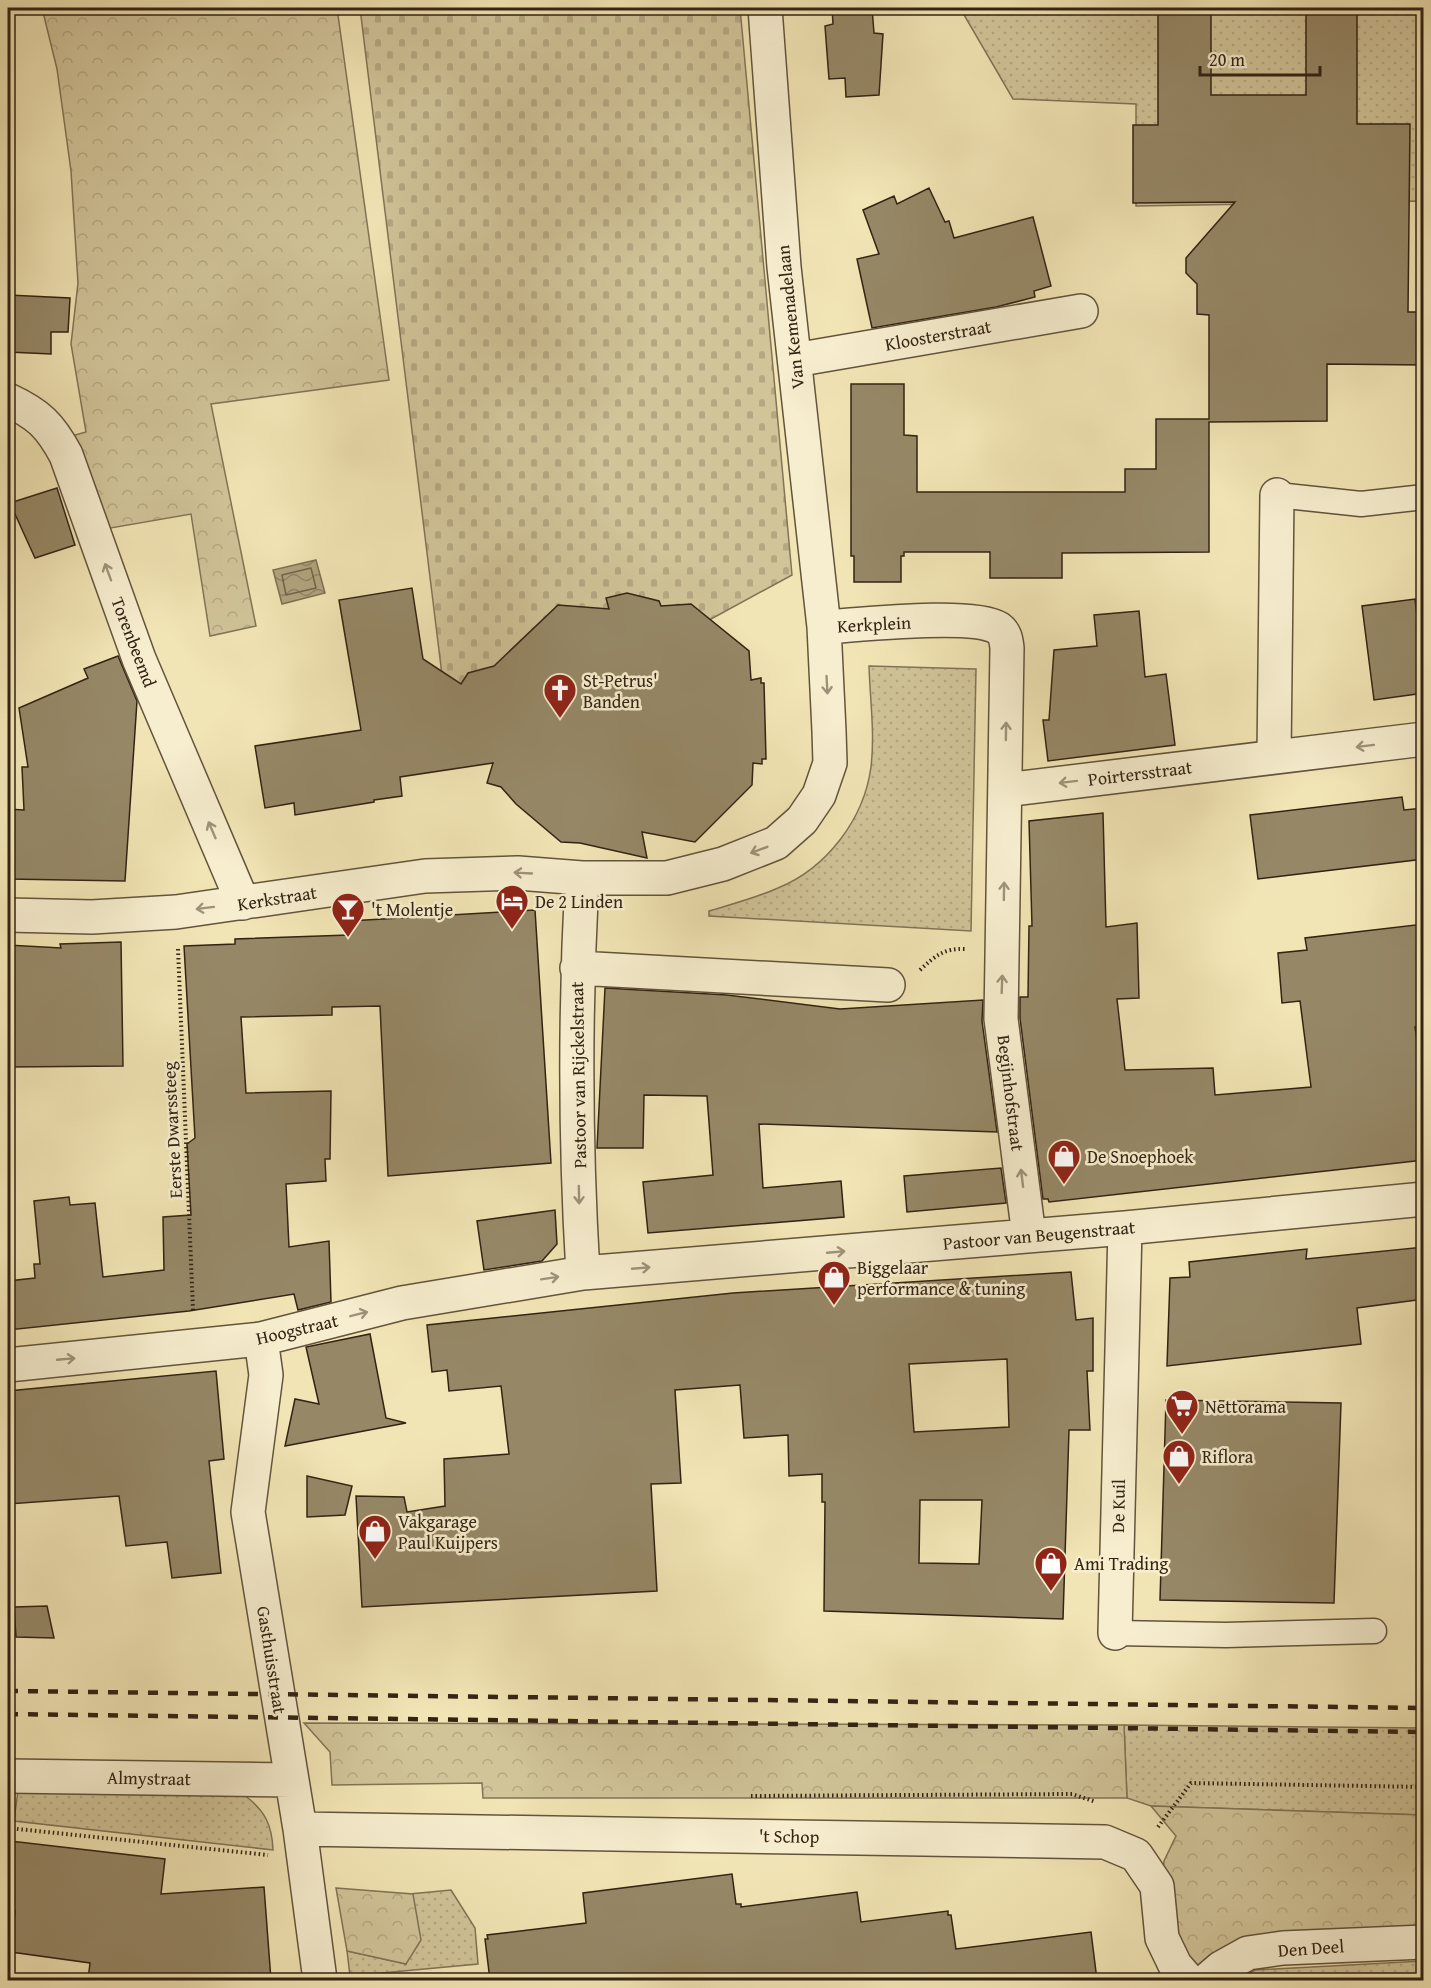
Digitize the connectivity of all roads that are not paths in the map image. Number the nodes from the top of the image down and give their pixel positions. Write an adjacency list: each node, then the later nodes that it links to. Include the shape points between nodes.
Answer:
1 (765, 8): 3 (street, Van Kemenadelaan, via 784,267)
2 (1081, 311): 3 (street, Kloosterstraat)
3 (795, 360): 7 (street, Van Kemenadelaan)
4 (8, 400): 12 (street, Torenbeemd, one-way to 4, via 139,659 66,455 54,431 33,411)
5 (1277, 495): 6 (lane, via 1361,504); 9 (street)
6 (1424, 497)
7 (824, 627): 10 (street, Kerkplein, one-way to 7, via 1005,635 996,627 963,621); 11 (street, Kerkplein, one-way to 11, via 830,763 819,795 802,820 776,843 723,864 668,878)
8 (1424, 739): 9 (street, Poirtersstraat, one-way to 9)
9 (1274, 757): 10 (street, Poirtersstraat, one-way to 10)
10 (1005, 790): 14 (street, Kerkplein, one-way to 10)
11 (582, 878): 12 (street, Kerkstraat, one-way to 12, via 519,873 425,876); 15 (street, Pastoor van Rijckelstraat)
12 (243, 903): 13 (street, Kerkstraat, one-way to 13, via 92,917)
13 (8, 915)
14 (1003, 950): 19 (street, Begijnhofstraat, one-way to 14, via 1001,1019)
15 (577, 968): 16 (street); 20 (street, Pastoor van Rijckelstraat, one-way to 20)
16 (888, 985)
17 (1424, 1199): 18 (street, Pastoor van Beugenstraat)
18 (1125, 1228): 19 (street, Pastoor van Beugenstraat); 24 (street, De Kuil)
19 (1029, 1236): 20 (street, Pastoor van Beugenstraat, one-way to 19)
20 (583, 1273): 21 (street, Hoogstraat, one-way to 20, via 402,1303)
21 (261, 1339): 22 (street, Hoogstraat, one-way to 21); 26 (street, Gasthuisstraat, via 266,1375 248,1512)
22 (8, 1365)
23 (1374, 1631): 24 (lane, De Kuil)
24 (1115, 1633)
25 (8, 1776): 26 (street, Almystraat)
26 (291, 1780): 27 (street, Gasthuisstraat)
27 (302, 1844): 29 (street, Gasthuisstraat); 30 (street, 't Schop, via 1105,1842 1136,1855 1157,1886 1162,1938 1175,1965)
28 (1424, 1942): 31 (street, Den Deel, via 1248,1953)
29 (320, 1980)
30 (1188, 1980)
31 (1207, 1980)

